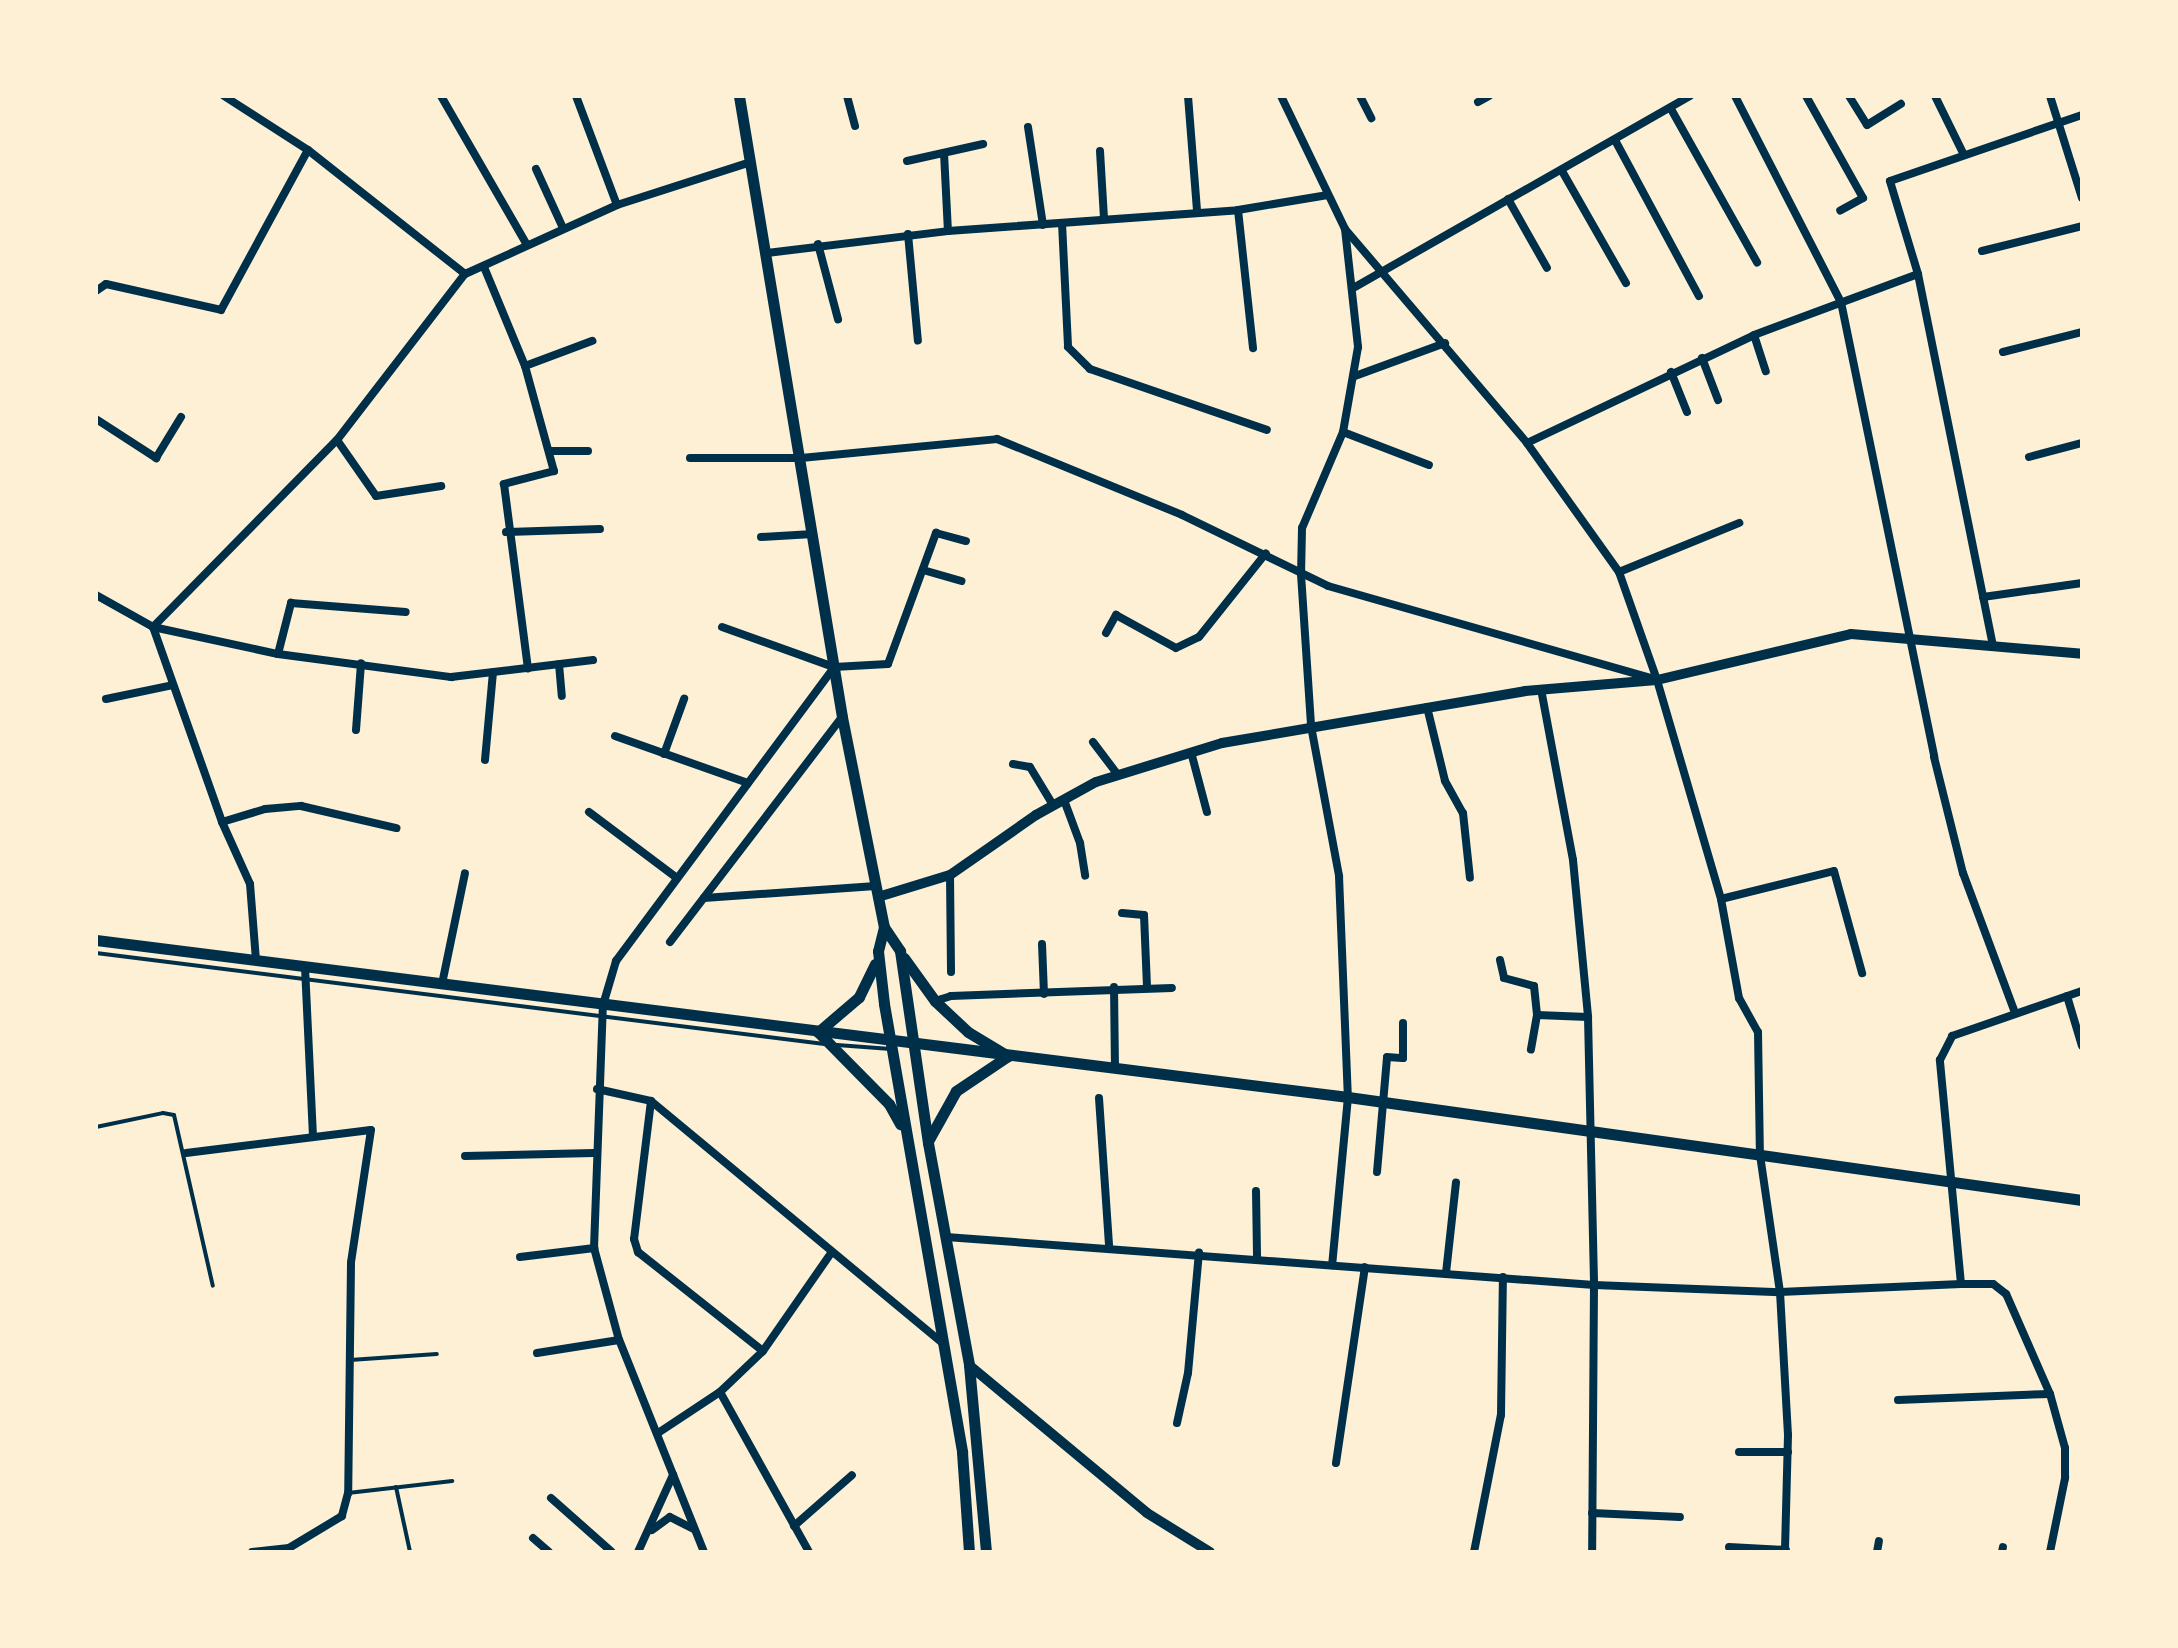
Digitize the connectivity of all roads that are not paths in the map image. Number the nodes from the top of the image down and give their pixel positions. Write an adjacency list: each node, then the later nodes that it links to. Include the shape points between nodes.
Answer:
1 (224, 96): 26 (street)
2 (441, 96): 51 (street)
3 (576, 96): 38 (street)
4 (739, 96): 31 (main road)
5 (847, 96): 22 (street)
6 (1188, 96): 40 (street)
7 (1281, 96): 35 (street)
8 (1360, 96): 20 (street)
9 (1489, 96): 16 (street)
10 (1690, 96): 18 (street)
11 (1735, 96): 64 (street)
12 (1806, 96): 41 (street, via 1863,198)
13 (1849, 96): 17 (street, via 1867,125)
14 (1935, 96): 29 (street)
15 (2050, 96): 21 (street)
16 (1478, 102)
17 (1901, 104)
18 (1671, 109): 24 (street); 54 (street)
19 (2082, 115): 21 (street)
20 (1371, 118)
21 (2060, 119): 29 (street); 34 (street)
22 (855, 126)
23 (1028, 127): 44 (street)
24 (1616, 142): 33 (street); 63 (street)
25 (983, 144): 28 (street)
26 (308, 150): 58 (street); 62 (street, via 221,310 106,284)
27 (1100, 151): 42 (street)
28 (944, 153): 30 (street); 48 (street)
29 (1963, 153): 59 (street, via 1890,181)
30 (907, 161)
31 (751, 162): 38 (street); 53 (main road)
32 (536, 169): 46 (street)
33 (1562, 171): 37 (street); 60 (street)
34 (2080, 183): 36 (street)
35 (1328, 195): 39 (street); 47 (street)
36 (2082, 198)
37 (1508, 199): 56 (street); 57 (street)
38 (617, 205): 46 (street)
39 (1238, 210): 40 (street); 71 (street)
40 (1197, 211): 42 (street)
41 (1840, 211)
42 (1104, 219): 43 (street)
43 (1062, 223): 44 (street); 82 (street, via 1068,347 1090,369)
44 (1043, 225): 48 (street)
45 (2082, 226): 52 (street)
46 (563, 228): 51 (street)
47 (1345, 229): 57 (street); 61 (street)
48 (948, 231): 49 (street)
49 (908, 234): 50 (street); 69 (street)
50 (818, 244): 53 (street); 65 (street)
51 (527, 245): 55 (street)
52 (1982, 251)
53 (767, 253): 91 (main road)
54 (1757, 262)
55 (484, 267): 58 (street); 74 (street)
56 (1547, 268)
57 (1384, 271): 61 (street); 70 (street)
58 (465, 274): 84 (street)
59 (1918, 274): 64 (street); 107 (street)
60 (1626, 283)
61 (1355, 287): 77 (street)
62 (96, 291)
63 (1699, 296)
64 (1841, 302): 67 (street); 112 (street)
65 (838, 319)
66 (2082, 332): 72 (street)
67 (1754, 335): 73 (street); 75 (street)
68 (592, 341): 74 (street)
69 (918, 341)
70 (1445, 343): 77 (street); 85 (street)
71 (1253, 348)
72 (2003, 352)
73 (1702, 358): 76 (street); 78 (street)
74 (525, 366): 87 (street)
75 (1766, 371)
76 (1671, 372): 79 (street); 85 (street)
77 (1355, 376): 83 (street)
78 (1718, 400)
79 (1687, 412)
80 (181, 417): 81 (street, via 156,458)
81 (96, 419)
82 (1267, 430)
83 (1343, 432): 92 (street); 103 (street, via 1302,528)
84 (337, 440): 93 (street, via 376,496); 109 (street)
85 (1527, 443): 102 (street)
86 (2082, 443): 89 (street)
87 (550, 451): 88 (street); 96 (street, via 554,471 504,484)
88 (588, 451)
89 (2029, 457)
90 (690, 458): 91 (street)
91 (801, 458): 97 (main road); 100 (street, via 997,439)
92 (1429, 465)
93 (441, 486)
94 (1739, 523): 102 (street)
95 (600, 529): 96 (street)
96 (506, 532): 120 (street)
97 (813, 534): 98 (street); 119 (main road)
98 (761, 537)
99 (966, 541): 101 (street, via 936,533)
100 (1266, 553): 103 (street); 111 (street, via 1199,637 1176,648 1116,615)
101 (923, 570): 104 (street); 119 (street, via 888,664)
102 (1619, 572): 122 (street)
103 (1301, 574): 122 (street); 130 (street)
104 (961, 581)
105 (2082, 583): 107 (street)
106 (96, 595): 109 (street)
107 (1983, 597): 113 (street)
108 (406, 612): 114 (street, via 291,603)
109 (153, 627): 114 (street); 123 (street)
110 (722, 627): 119 (street)
111 (1106, 633)
112 (1910, 635): 113 (street); 122 (street, via 1851,634); 175 (street, via 1963,873)
113 (1993, 646): 115 (street)
114 (278, 654): 117 (street)
115 (2082, 654)
116 (593, 660): 118 (street)
117 (361, 663): 121 (street, via 451,677); 131 (street)
118 (559, 664): 120 (street); 125 (street)
119 (834, 667): 129 (main road); 139 (street)
120 (528, 668): 121 (street)
121 (493, 672): 136 (street)
122 (1657, 680): 124 (street); 152 (street)
123 (173, 685): 126 (street); 143 (street)
124 (1541, 689): 128 (street); 177 (street, via 1573,860)
125 (562, 696)
126 (106, 699)
127 (684, 699): 135 (street)
128 (1427, 707): 130 (street); 149 (street, via 1445,781 1463,813)
129 (842, 717): 150 (main road); 151 (street)
130 (1311, 726): 134 (street); 188 (street, via 1339,876)
131 (356, 730)
132 (615, 736): 135 (street)
133 (1093, 742): 138 (street)
134 (1191, 752): 138 (street); 142 (street)
135 (664, 754): 139 (street)
136 (485, 760)
137 (1013, 764): 140 (street, via 1030,767)
138 (1118, 775): 140 (street)
139 (748, 783): 148 (street)
140 (1058, 802): 146 (street); 147 (street, via 1080,843)
141 (589, 812): 148 (street)
142 (1207, 812)
143 (222, 822): 144 (street, via 265,809 301,806); 162 (street, via 250,884)
144 (396, 828)
145 (465, 873): 166 (street)
146 (950, 875): 150 (street); 164 (street)
147 (1085, 876)
148 (677, 878): 174 (street, via 616,961)
149 (1470, 878)
150 (877, 892): 151 (street); 154 (main road)
151 (704, 898): 156 (street)
152 (1721, 899): 165 (street, via 1834,871); 199 (street, via 1739,998 1758,1032)
153 (1122, 913): 168 (street, via 1144,915)
154 (884, 927): 158 (main road); 159 (main road)
155 (96, 940): 162 (main road)
156 (670, 942)
157 (1042, 944): 171 (street)
158 (878, 951): 179 (main road, via 873,975 859,997); 182 (main road)
159 (900, 951): 173 (main road, via 914,979); 180 (main road)
160 (96, 953): 163 (lane)
161 (1500, 960): 176 (street, via 1504,978 1534,986)
162 (256, 961): 163 (main road)
163 (306, 972): 166 (main road); 174 (lane); 195 (street)
164 (951, 972)
165 (1862, 973)
166 (442, 984): 174 (main road)
167 (1114, 987): 168 (street); 171 (street); 186 (street)
168 (1147, 988): 169 (street)
169 (1172, 988)
170 (2082, 991): 172 (street)
171 (1044, 994): 173 (street)
172 (2067, 996): 175 (street); 183 (street)
173 (935, 1001): 185 (main road, via 968,1032)
174 (602, 1010): 179 (main road); 181 (lane); 187 (street)
175 (2015, 1013): 203 (street, via 1952,1036 1940,1060)
176 (1537, 1015): 177 (street); 184 (street)
177 (1588, 1017): 193 (street)
178 (1403, 1023): 191 (street, via 1403,1058 1387,1057)
179 (818, 1032): 181 (main road); 182 (main road)
180 (912, 1043): 182 (main road); 185 (main road); 196 (main road)
181 (827, 1044): 182 (lane); 194 (main road, via 889,1104)
182 (890, 1046): 194 (main road)
183 (2082, 1046)
184 (1531, 1049)
185 (1008, 1056): 186 (main road); 196 (main road, via 956,1091)
186 (1115, 1069): 188 (main road)
187 (597, 1089): 190 (street); 198 (street)
188 (1348, 1097): 191 (main road); 213 (street)
189 (1099, 1098): 207 (street)
190 (651, 1101): 209 (street); 223 (street, via 634,1239 638,1252)
191 (1383, 1102): 193 (main road); 201 (street)
192 (96, 1127): 197 (lane, via 174,1115)
193 (1587, 1130): 199 (main road); 218 (street)
194 (904, 1132): 222 (main road)
195 (313, 1134): 197 (street); 226 (street, via 371,1130 351,1263)
196 (928, 1143): 206 (main road)
197 (186, 1153): 219 (lane)
198 (594, 1153): 200 (street); 208 (street)
199 (1760, 1155): 203 (main road); 220 (street)
200 (465, 1156)
201 (1377, 1172)
202 (1456, 1183): 215 (street)
203 (1950, 1183): 205 (main road); 217 (street)
204 (1256, 1191): 212 (street)
205 (2082, 1200)
206 (946, 1237): 207 (street); 227 (main road)
207 (1109, 1245): 210 (street)
208 (594, 1248): 211 (street); 221 (street)
209 (831, 1253): 222 (street); 223 (street)
210 (1199, 1253): 212 (street); 231 (street, via 1188,1373)
211 (520, 1257)
212 (1257, 1258): 213 (street)
213 (1332, 1265): 214 (street)
214 (1365, 1267): 215 (street); 235 (street)
215 (1446, 1273): 216 (street)
216 (1503, 1277): 218 (street); 262 (street, via 1501,1415)
217 (1961, 1284): 220 (street); 229 (street, via 1993,1284 2006,1294)
218 (1594, 1285): 220 (street); 242 (street)
219 (213, 1286)
220 (1780, 1292): 234 (street)
221 (619, 1340): 224 (street); 232 (street)
222 (942, 1343): 259 (main road, via 962,1452)
223 (763, 1351): 228 (street)
224 (537, 1353)
225 (437, 1354): 226 (lane)
226 (348, 1360): 240 (street)
227 (969, 1365): 260 (main road); 261 (street, via 1135,1504)
228 (720, 1392): 232 (street); 244 (street)
229 (2050, 1394): 230 (street); 265 (street, via 2066,1463)
230 (1898, 1400)
231 (1177, 1423)
232 (658, 1433): 236 (street)
233 (1739, 1452): 234 (street)
234 (1788, 1452): 251 (street)
235 (1336, 1463)
236 (673, 1475): 245 (street); 246 (street)
237 (852, 1475): 244 (street)
238 (452, 1481): 239 (lane)
239 (396, 1487): 240 (lane); 253 (lane)
240 (348, 1493): 250 (street, via 342,1516)
241 (551, 1498): 255 (street)
242 (1592, 1513): 243 (street); 263 (street)
243 (1680, 1517)
244 (794, 1526): 258 (street)
245 (695, 1529): 246 (street, via 670,1517); 257 (street)
246 (650, 1532): 256 (street)
247 (533, 1538): 254 (street)
248 (1879, 1541): 264 (street)
249 (1729, 1547): 251 (street)
250 (288, 1550): 252 (street)
251 (1786, 1551)
252 (252, 1552)
253 (410, 1552)
254 (549, 1552)
255 (612, 1552)
256 (638, 1552)
257 (704, 1552)
258 (809, 1552)
259 (969, 1552)
260 (986, 1552)
261 (1210, 1552)
262 (1474, 1552)
263 (1592, 1552)
264 (1877, 1552)
265 (2050, 1552)

